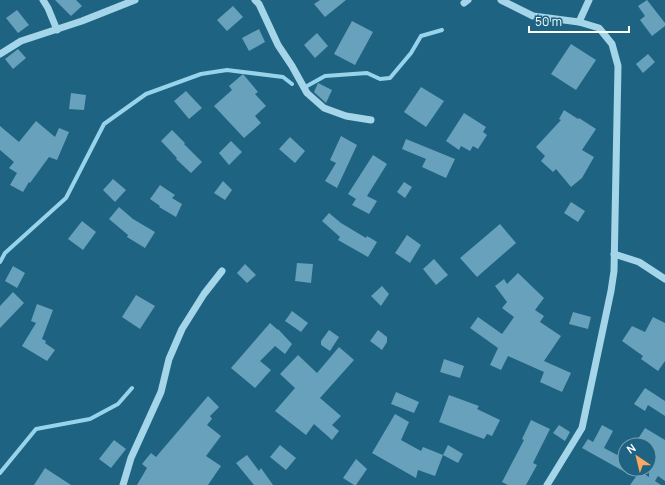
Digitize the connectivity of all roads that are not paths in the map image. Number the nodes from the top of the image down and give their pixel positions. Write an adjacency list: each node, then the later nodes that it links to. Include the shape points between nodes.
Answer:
1 (42, 0): 7 (street, via 48,8)
2 (135, 0): 7 (street)
3 (255, 0): 9 (street, via 306,93 324,108 346,116)
4 (501, 0): 6 (street, via 533,16)
5 (589, 0): 6 (street)
6 (580, 22): 10 (street, via 599,28 612,44 618,66)
7 (56, 30): 8 (street, via 22,41)
8 (0, 54)
9 (371, 120)
10 (614, 254): 12 (street, via 639,262); 14 (street, via 611,291 582,428)
11 (222, 271): 13 (street, via 182,329 169,358 161,392 131,458)
12 (665, 279)
13 (123, 485)
14 (547, 485)

